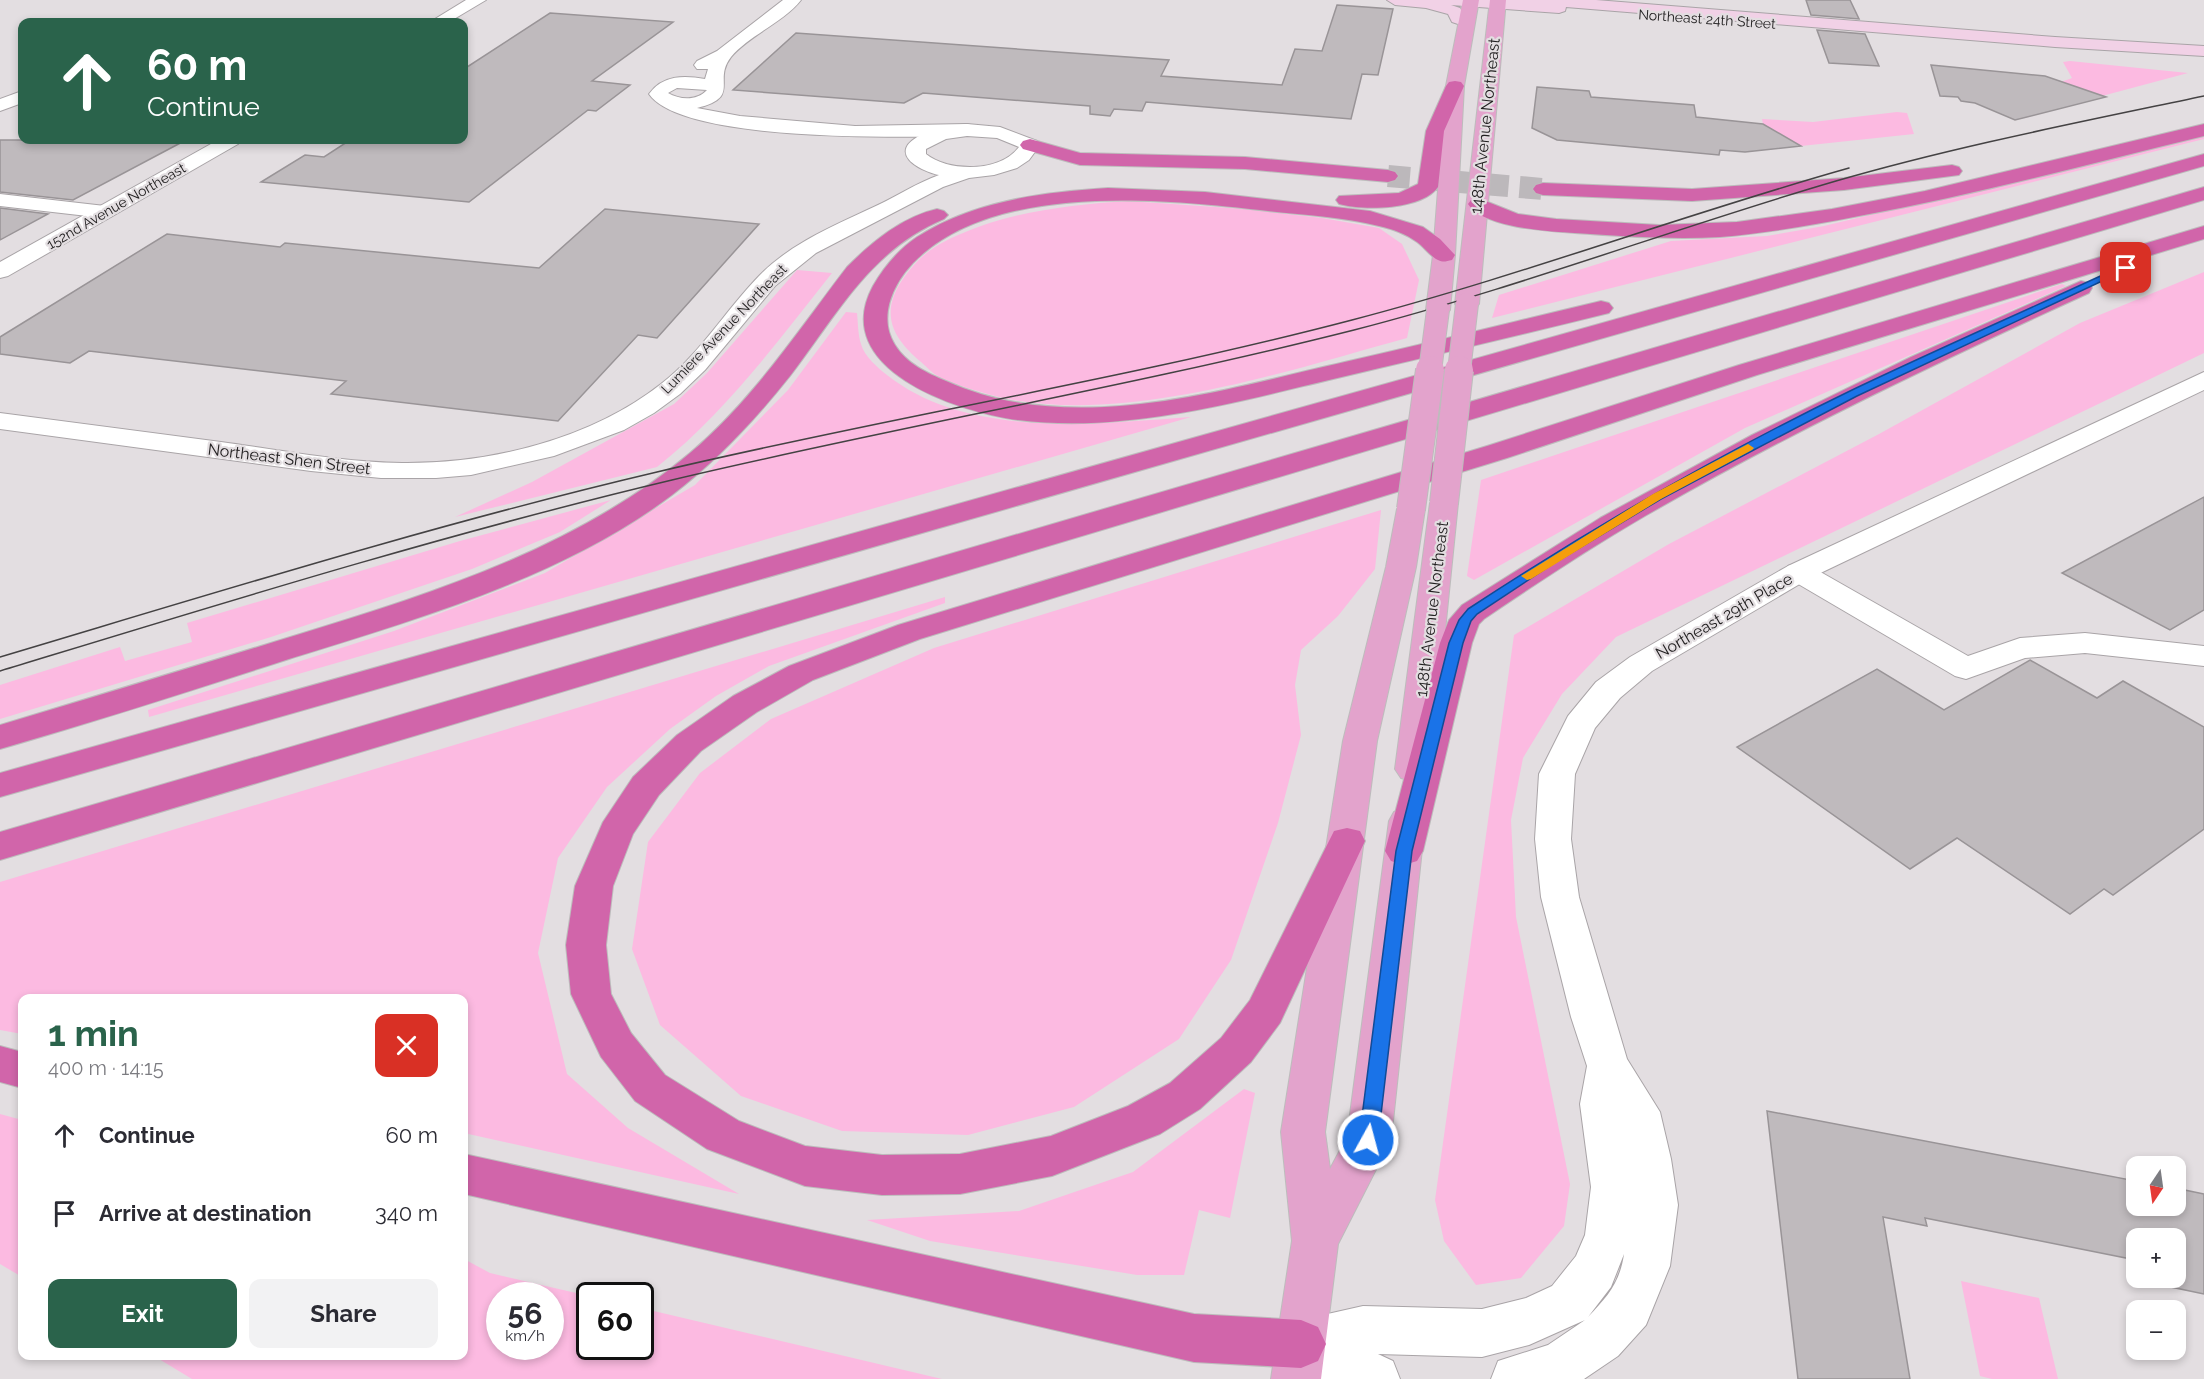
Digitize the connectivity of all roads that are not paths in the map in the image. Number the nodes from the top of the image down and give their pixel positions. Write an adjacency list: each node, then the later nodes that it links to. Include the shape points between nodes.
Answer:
1 (478, 0): 10 (street)
2 (793, 0): 14 (street)
3 (1395, 0): 12 (main road, via 1454,11)
4 (1444, 0): 6 (main road, Northeast 24th Street)
5 (1539, 0): 8 (main road, Northeast 24th Street)
6 (1471, 1): 7 (main road, Northeast 24th Street); 12 (main road, 148th Avenue Northeast)
7 (1498, 2): 9 (main road, Northeast 24th Street); 37 (main road, 148th Avenue Northeast)
8 (1632, 7): 9 (main road); 11 (main road, Northeast 24th Street)
9 (1616, 12): 11 (main road, Northeast 24th Street)
10 (445, 18)
11 (1827, 24): 13 (main road, Northeast 24th Street)
12 (1465, 32): 16 (main road, 148th Avenue Northeast)
13 (2204, 50)
14 (723, 56): 15 (street, via 707,62); 17 (street)
15 (678, 83): 17 (street, via 696,82); 19 (street, via 658,92)
16 (1455, 86): 40 (main road, 148th Avenue Northeast); 47 (highway, via 1435,131 1428,187 1409,198 1365,201 1195,184 1103,181 1005,194 932,217 893,237 870,255 746,413 701,459 640,504 584,538 502,576 408,610)
17 (713, 92): 19 (street, via 690,104); 21 (street, via 711,112)
18 (18, 98): 20 (street)
19 (668, 102): 21 (street, via 699,116)
20 (0, 106)
21 (717, 118): 25 (street)
22 (2204, 121): 32 (highway, via 1986,166 1867,182 1692,195)
23 (967, 130): 25 (street); 27 (street, via 1000,133); 28 (street, via 935,135 916,147)
24 (2204, 130): 37 (highway, via 1897,204 1760,226 1704,231 1563,226 1507,218)
25 (855, 132): 28 (street, via 889,142)
26 (224, 144): 38 (street, 152nd Avenue Northeast)
27 (1030, 145): 30 (street, via 1022,156 1002,167); 31 (highway, via 1056,154 1108,161 1245,163)
28 (916, 156): 30 (street, via 937,169); 35 (street, via 913,180)
29 (2204, 160): 33 (highway)
30 (968, 172): 35 (street, Lumiere Avenue Northeast)
31 (1388, 176)
32 (1543, 189)
33 (2098, 189): 40 (highway, via 2003,207 1359,366 1204,401 1126,413 1033,412 988,405 944,391 898,363 881,342 875,320 877,304 888,281 922,244 974,219 1045,200 1152,195 1330,212 1409,229 1427,238); 48 (highway)
34 (2204, 193): 50 (highway)
35 (902, 199): 44 (street, Lumiere Avenue Northeast, via 788,262 672,388 618,422)
36 (0, 200): 38 (street)
37 (1478, 204): 51 (main road, 148th Avenue Northeast, bridge)
38 (105, 212): 41 (street, 152nd Avenue Northeast)
39 (2204, 234): 49 (highway, via 1748,370 1497,452 909,632 801,673 745,704 689,743 646,786 616,831 594,886 586,945 591,994 616,1046 650,1088 723,1135 805,1166 882,1175 960,1174 1052,1156 1144,1120 1185,1096 1236,1050 1265,1011); 51 (highway, via 1978,334 1792,425 1657,497 1547,562 1473,612 1465,620 1456,643)
40 (1444, 255): 49 (main road, 148th Avenue Northeast, bridge, via 1411,509 1360,741)
41 (0, 271)
42 (2204, 380): 45 (street, Northeast 29th Place)
43 (0, 421): 44 (street, Northeast Shen Street, via 334,466 404,471 492,462)
44 (576, 439)
45 (1799, 572): 46 (street, via 1966,669 2020,648 2085,642); 53 (street, Northeast 29th Place, via 1641,664 1608,690 1580,724 1557,774 1553,839 1560,897)
46 (2204, 656)
47 (0, 737)
48 (0, 785)
49 (1347, 841): 56 (main road, 148th Avenue Northeast, via 1303,1132)
50 (0, 846)
51 (1404, 851): 56 (main road, 148th Avenue Northeast, via 1368,1140)
52 (0, 1064): 54 (highway)
53 (1608, 1066): 57 (street, Northeast 29th Place, via 1602,1104 1614,1187 1608,1236 1594,1271 1569,1304 1529,1321 1482,1333 1363,1330); 59 (street, Northeast 29th Place, via 1638,1112 1649,1159 1655,1205 1646,1266 1629,1308 1601,1339 1559,1366)
54 (18, 1069)
55 (468, 1175): 57 (highway)
56 (1315, 1241): 57 (main road, 148th Avenue Northeast)
57 (1298, 1361): 58 (street)
58 (1375, 1379)
59 (1516, 1379)

